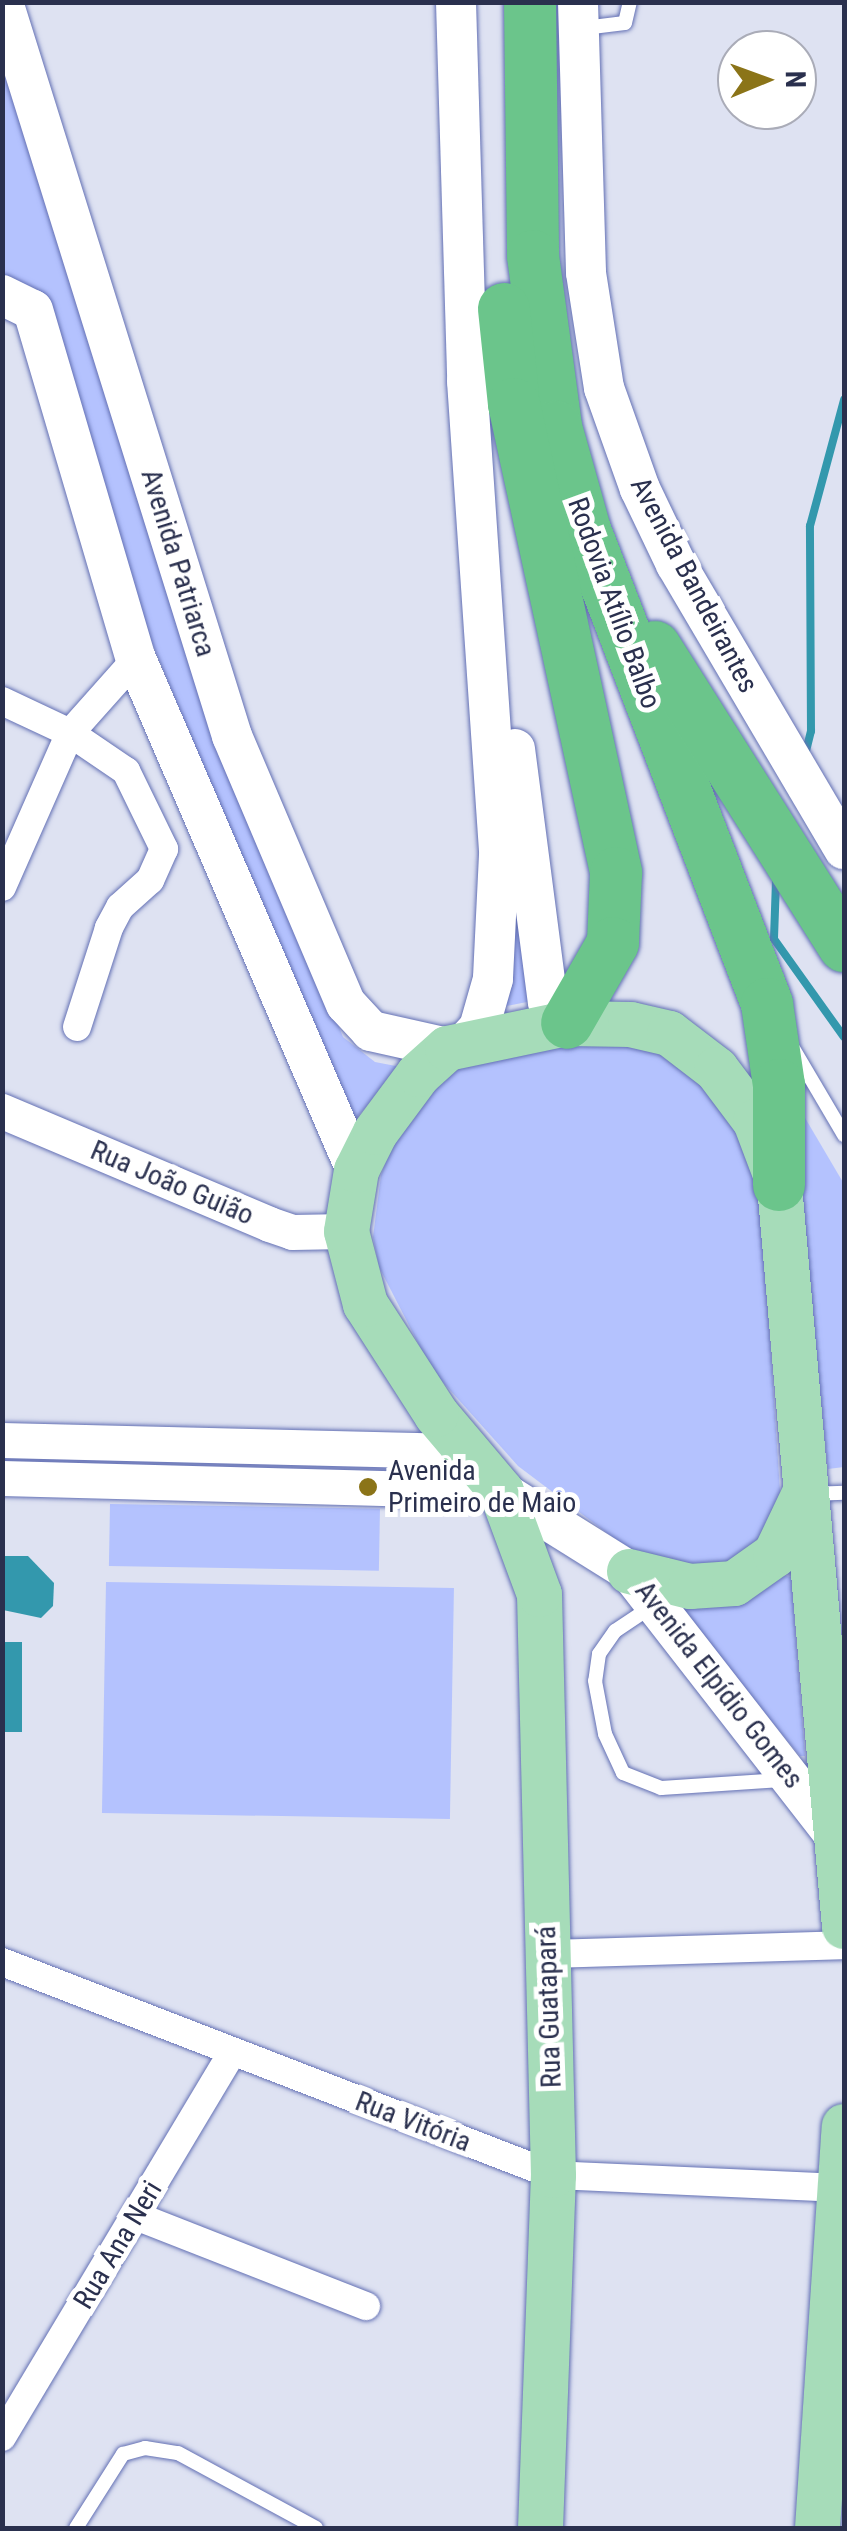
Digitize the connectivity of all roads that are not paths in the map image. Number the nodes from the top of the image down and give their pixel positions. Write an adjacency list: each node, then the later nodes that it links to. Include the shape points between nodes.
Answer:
1 (4, 2): 19 (main road, Avenida Patriarca, via 232,736 346,1004 371,1031)
2 (456, 2): 9 (main road, via 467,381)
3 (494, 2): 17 (highway, Rodovia Atílio Balbo, via 500,229 514,404 604,794 618,898 605,962)
4 (530, 2): 8 (highway, Rodovia Atílio Balbo, via 533,256 541,338)
5 (630, 2): 6 (lane, via 625,24 614,29)
6 (578, 15): 13 (main road, Avenida Bandeirantes, via 586,273 604,388 676,564)
7 (18, 302): 10 (main road)
8 (584, 530): 15 (highway); 16 (highway, Rodovia Atílio Balbo)
9 (482, 558): 17 (main road, via 533,849 548,1002); 19 (main road, via 499,855 493,980 479,1028)
10 (136, 658): 12 (street); 22 (main road)
11 (2, 700): 12 (street)
12 (70, 733): 14 (street); 18 (street, via 126,771 164,849 150,880 120,907 109,928)
13 (844, 850)
14 (2, 886)
15 (844, 946)
16 (766, 1004): 21 (lane); 23 (highway, Rodovia Atílio Balbo, via 779,1085)
17 (567, 1022): 19 (main road); 23 (main road, via 630,1024 692,1046 755,1121)
18 (77, 1027)
19 (456, 1045): 22 (main road, via 418,1074)
20 (2, 1111): 24 (street, Rua João Guião, via 269,1224 292,1232)
21 (844, 1135)
22 (356, 1170): 24 (main road)
23 (779, 1185): 29 (main road)
24 (346, 1231): 26 (main road, via 365,1304 410,1378)
25 (2, 1440): 26 (street)
26 (467, 1451): 28 (main road)
27 (2, 1478): 28 (street)
28 (501, 1492): 30 (main road); 36 (main road, Rua Guatapará, via 538,1594)
29 (824, 1493): 30 (main road, via 776,1554 734,1583); 31 (main road)
30 (643, 1587): 32 (main road, Avenida Elpídio Gomes); 32 (lane, via 599,1654 595,1681 605,1734 624,1773 661,1788)
31 (829, 1674): 33 (main road)
32 (792, 1779): 33 (main road, Avenida Elpídio Gomes)
33 (840, 1842): 34 (main road)
34 (844, 1926)
35 (844, 1945): 36 (street)
36 (547, 1954): 40 (main road, Rua Guatapará)
37 (2, 1962): 38 (street, Rua Vitória)
38 (232, 2052): 40 (street, Rua Vitória); 42 (street, Rua Ana Neri)
39 (844, 2126): 41 (main road)
40 (553, 2175): 41 (street, Rua Vitória); 47 (main road, Rua Guatapará)
41 (844, 2188): 48 (main road)
42 (136, 2216): 43 (street); 44 (street, Rua Ana Neri)
43 (366, 2306)
44 (2, 2437)
45 (76, 2528): 46 (lane, via 123,2454 145,2448 178,2452)
46 (316, 2528)
47 (540, 2528)
48 (817, 2528)

